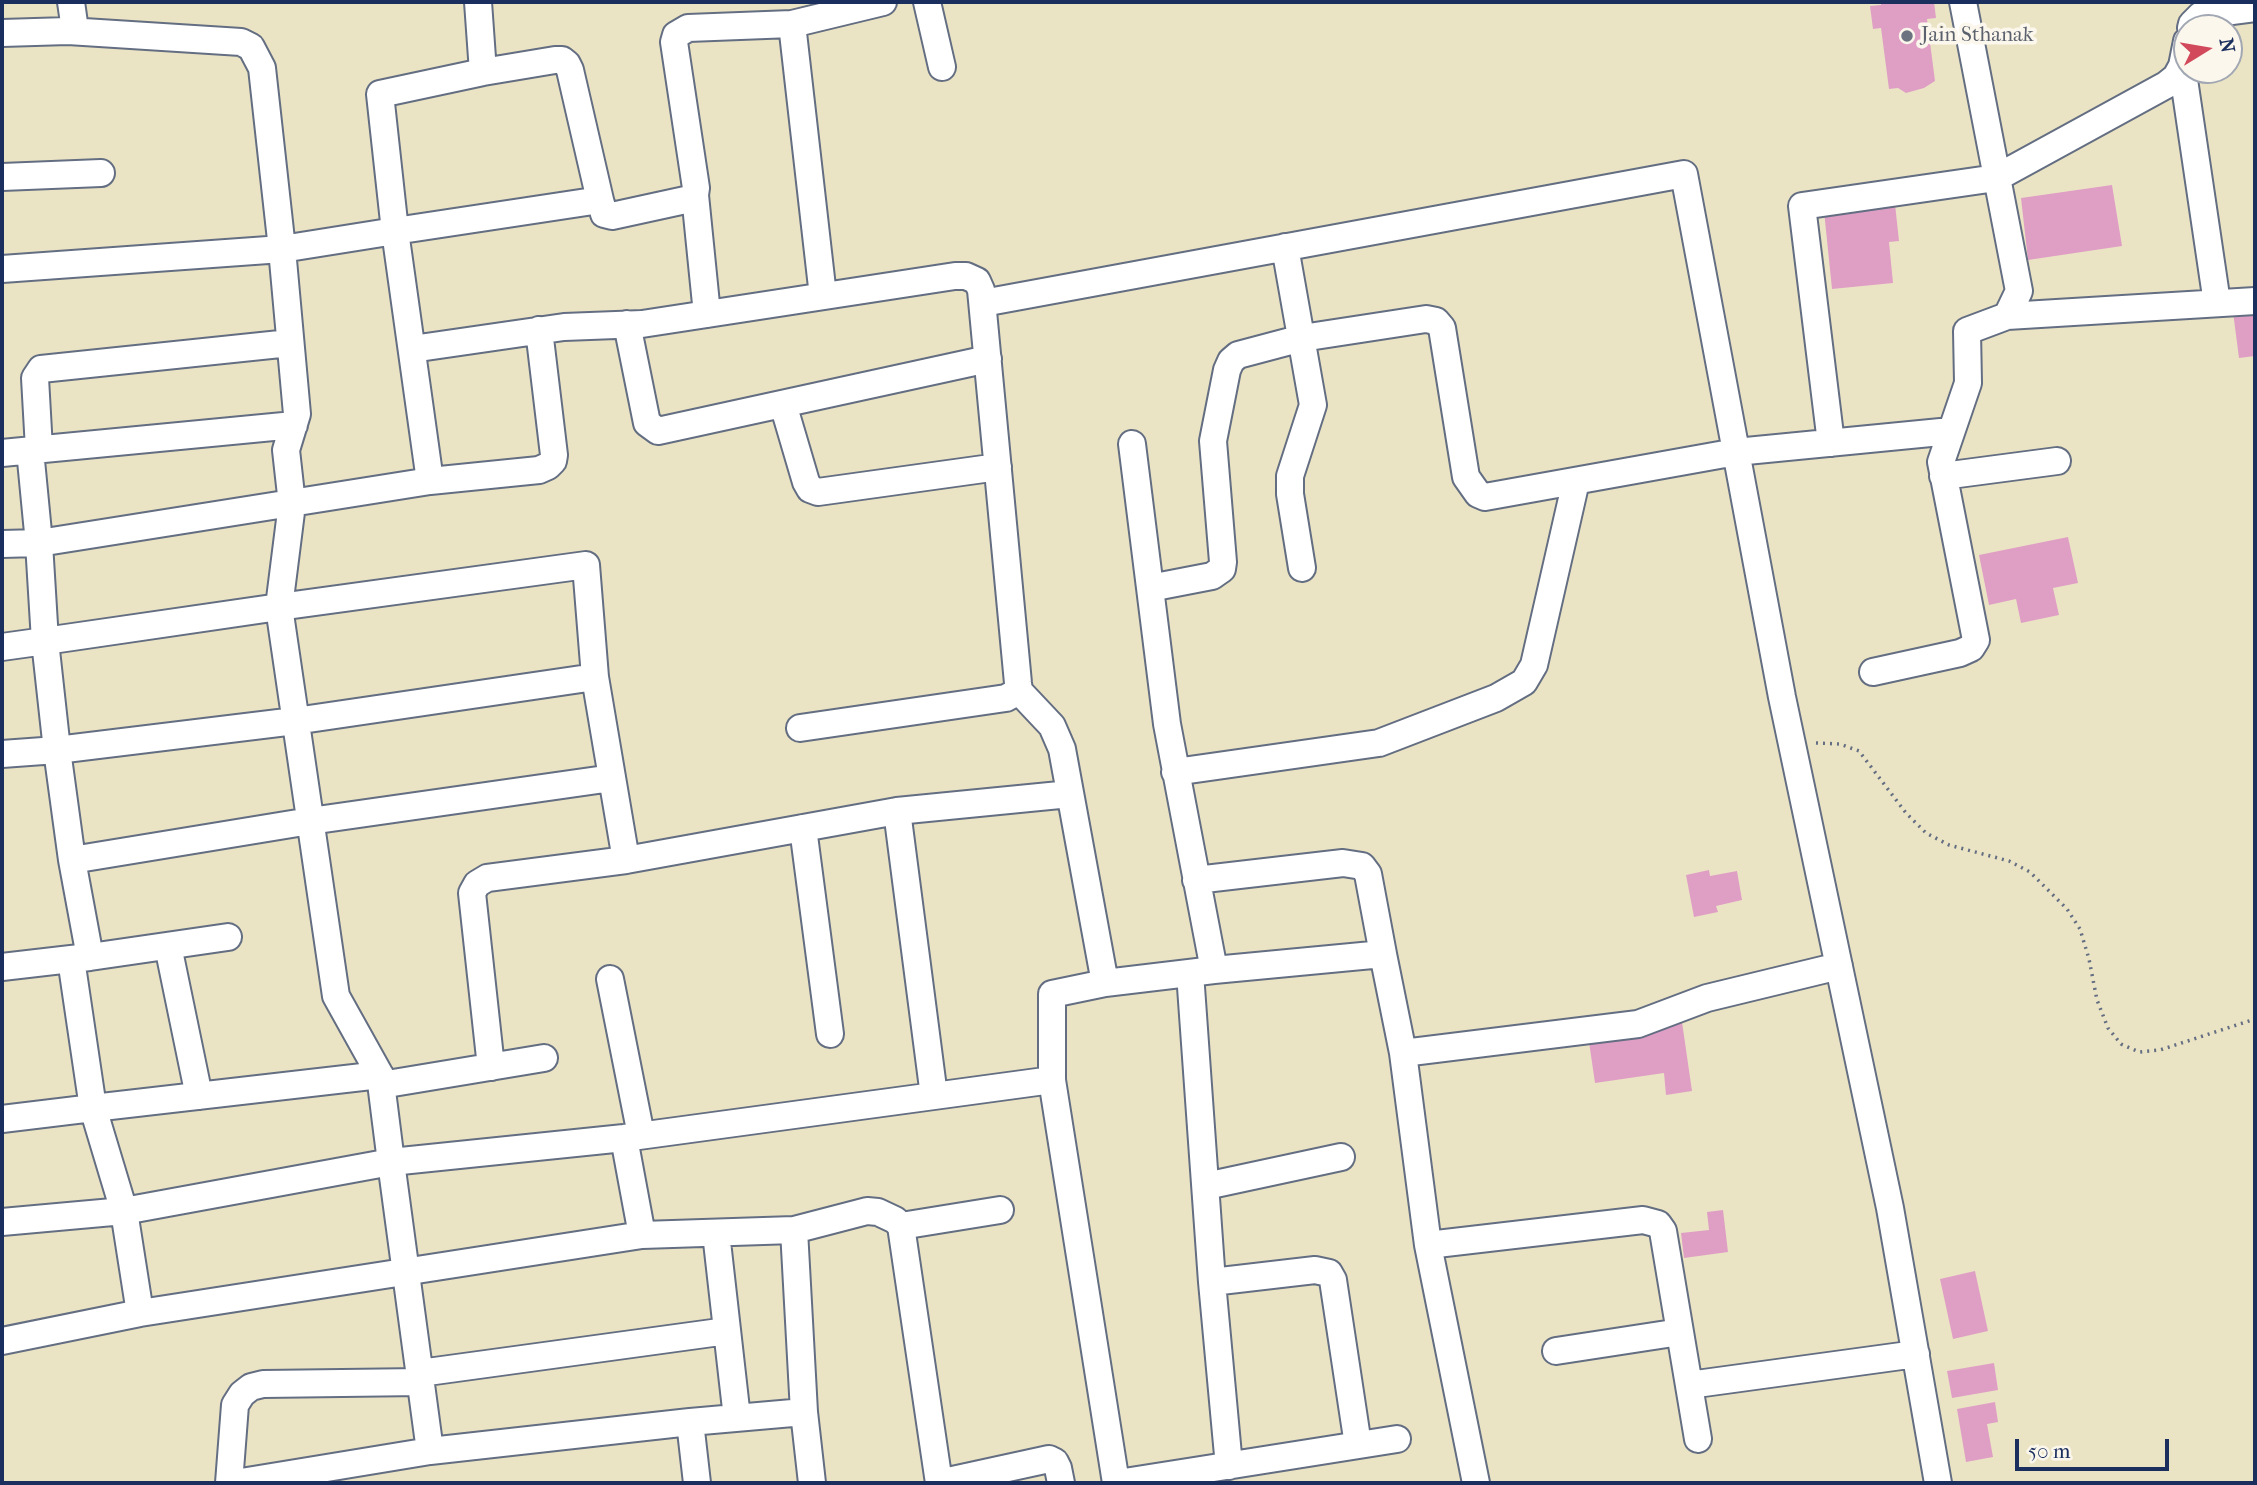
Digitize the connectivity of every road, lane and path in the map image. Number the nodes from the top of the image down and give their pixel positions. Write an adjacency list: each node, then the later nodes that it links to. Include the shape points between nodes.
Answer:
1 (71, 2): 9 (street, via 74,23)
2 (478, 2): 12 (street)
3 (883, 2): 8 (street)
4 (927, 2): 11 (street)
5 (1963, 2): 17 (street)
6 (2255, 8): 7 (street)
7 (2205, 14)
8 (792, 24): 18 (street, via 688,28 676,35); 24 (street)
9 (68, 31): 10 (street); 22 (street, via 241,42 251,47 262,68)
10 (2, 33)
11 (942, 67)
12 (483, 72): 19 (street, via 555,60 567,64); 20 (street, via 380,94)
13 (2173, 79): 17 (street)
14 (2189, 84): 27 (street)
15 (100, 173): 16 (street)
16 (2, 177)
17 (1996, 178): 29 (street, via 2019,291); 39 (street, via 1802,206)
18 (695, 195): 19 (street, via 612,216 604,214); 28 (street)
19 (600, 200): 20 (street)
20 (395, 231): 22 (street); 34 (street)
21 (1285, 247): 26 (street); 32 (street); 42 (street, via 1684,174)
22 (282, 249): 23 (street); 33 (street)
23 (2, 269)
24 (823, 296): 26 (street, via 966,276 977,281); 28 (street)
25 (2255, 301): 27 (street)
26 (983, 303): 35 (street)
27 (2217, 303): 29 (street)
28 (707, 314): 30 (street)
29 (2007, 316): 38 (street, via 1967,331 1968,383)
30 (627, 324): 31 (street); 36 (street, via 647,423 652,428 665,430)
31 (539, 330): 34 (street); 47 (street, via 553,461 540,470)
32 (1302, 338): 48 (street, via 1436,321 1442,328 1470,485 1485,496); 52 (street, via 1313,405 1290,476); 53 (street, via 1238,355 1227,370 1213,442 1222,569 1212,576)
33 (290, 343): 37 (street, via 297,414); 41 (street, via 41,369 35,378)
34 (412, 349): 47 (street)
35 (988, 359): 36 (street); 45 (street)
36 (783, 404): 45 (street, via 806,482 818,492)
37 (294, 425): 41 (street); 49 (street, via 286,450)
38 (1951, 432): 39 (street); 46 (street, via 1941,462)
39 (1831, 443): 42 (street)
40 (1132, 444): 53 (street)
41 (34, 450): 43 (street); 50 (street)
42 (1736, 452): 48 (street); 62 (street)
43 (2, 453)
44 (2057, 461): 46 (street)
45 (998, 467): 59 (street)
46 (1943, 476): 57 (street, via 1976,640 1971,649 1960,653)
47 (430, 481): 49 (street)
48 (1576, 481): 65 (street, via 1534,665 1524,682 1496,698 1379,743)
49 (292, 504): 50 (street); 54 (street)
50 (38, 542): 51 (street); 55 (street)
51 (2, 544)
52 (1302, 568)
53 (1150, 588): 65 (street)
54 (279, 607): 55 (street); 58 (street, via 586,565); 60 (street)
55 (45, 641): 56 (street); 63 (street)
56 (2, 647)
57 (1874, 672)
58 (595, 677): 60 (street); 66 (street)
59 (1019, 691): 61 (street, via 1006,698); 67 (street, via 1058,738)
60 (295, 721): 63 (street); 69 (street)
61 (800, 728)
62 (1792, 743): 78 (street); 83 (path, via 1840,744 1859,751 1926,833 2030,872 2080,929 2097,1000 2108,1028 2122,1044 2139,1052 2160,1050)
63 (57, 750): 64 (street); 71 (street)
64 (2, 754)
65 (1175, 772): 73 (street)
66 (612, 778): 69 (street); 72 (street)
67 (1070, 794): 68 (street); 82 (street)
68 (897, 811): 70 (street); 91 (street)
69 (310, 821): 71 (street); 88 (street, via 337,996)
70 (803, 828): 72 (street); 84 (street)
71 (72, 860): 77 (street)
72 (626, 860): 87 (street, via 486,878 477,884 472,893)
73 (1196, 880): 76 (street, via 1343,863 1362,866 1368,874); 80 (street)
74 (228, 937): 75 (street)
75 (168, 946): 77 (street); 90 (street)
76 (1383, 954): 80 (street); 85 (street)
77 (80, 958): 79 (street); 92 (street)
78 (1839, 966): 85 (street, via 1707,998 1639,1024); 113 (street)
79 (2, 967)
80 (1202, 971): 82 (street); 97 (street)
81 (610, 979): 94 (street)
82 (1105, 983): 89 (street, via 1052,994)
83 (2255, 1019)
84 (830, 1034)
85 (1403, 1053): 105 (street)
86 (544, 1058): 87 (street)
87 (491, 1067): 88 (street)
88 (380, 1080): 90 (street); 96 (street)
89 (1052, 1080): 91 (street); 129 (street)
90 (199, 1096): 92 (street)
91 (934, 1096): 94 (street)
92 (93, 1108): 93 (street); 99 (street)
93 (2, 1119)
94 (632, 1137): 96 (street); 104 (street)
95 (1341, 1157): 97 (street)
96 (391, 1162): 99 (street); 106 (street)
97 (1206, 1186): 107 (street)
98 (1000, 1210): 101 (street)
99 (124, 1211): 100 (street); 108 (street)
100 (2, 1222)
101 (901, 1226): 102 (street, via 878,1212 867,1211); 128 (street, via 939,1483 1049,1459 1058,1468)
102 (794, 1230): 103 (street); 116 (street)
103 (716, 1233): 104 (street); 109 (street)
104 (642, 1236): 106 (street)
105 (1429, 1245): 110 (street, via 1652,1221 1663,1231); 130 (street)
106 (406, 1273): 108 (street); 114 (street)
107 (1212, 1282): 121 (street, via 1315,1270 1329,1273); 123 (street)
108 (140, 1313): 111 (street)
109 (727, 1331): 114 (street); 117 (street)
110 (1680, 1332): 112 (street); 115 (street)
111 (2, 1341)
112 (1556, 1351)
113 (1916, 1354): 115 (street); 131 (street)
114 (420, 1378): 122 (street); 124 (street, via 251,1387 236,1405)
115 (1689, 1385): 119 (street)
116 (804, 1412): 117 (street); 127 (street)
117 (737, 1418): 118 (street)
118 (690, 1422): 122 (street); 126 (street)
119 (1698, 1438)
120 (1397, 1439): 121 (street)
121 (1358, 1445): 123 (street)
122 (430, 1451): 125 (street)
123 (1229, 1466): 129 (street)
124 (229, 1483)
125 (235, 1483)
126 (696, 1483)
127 (812, 1483)
128 (1061, 1483)
129 (1117, 1483)
130 (1476, 1483)
131 (1938, 1483)

